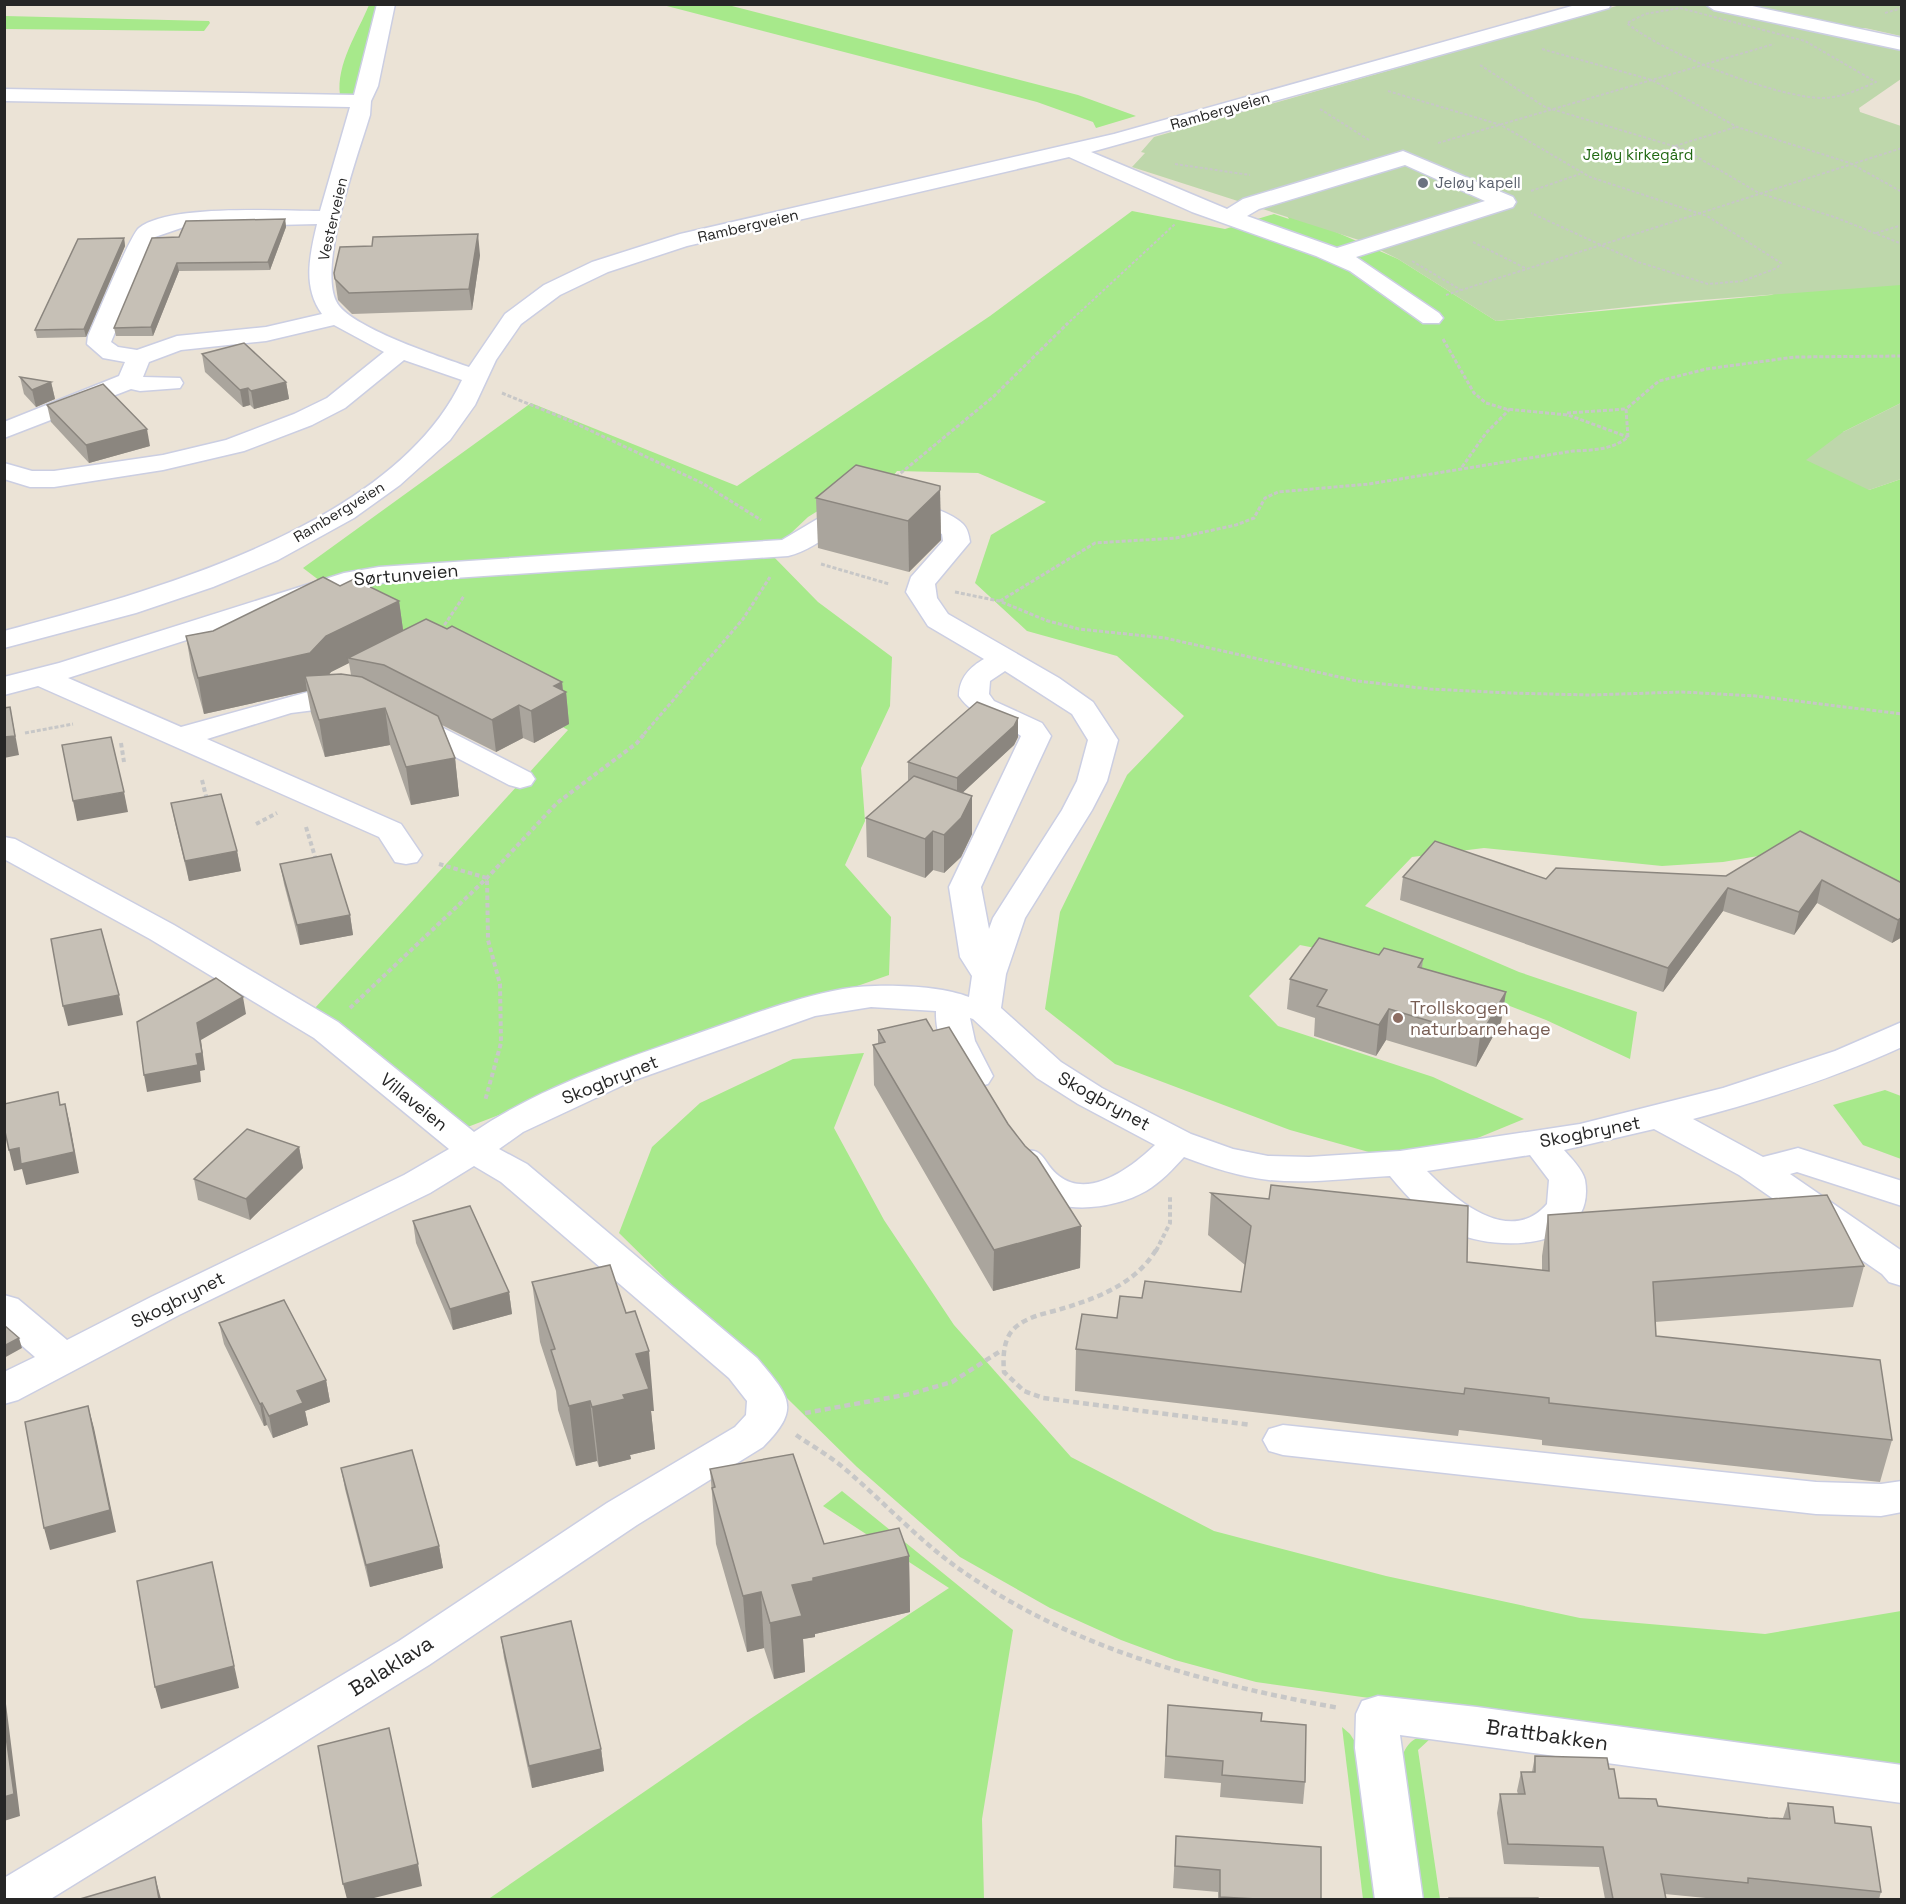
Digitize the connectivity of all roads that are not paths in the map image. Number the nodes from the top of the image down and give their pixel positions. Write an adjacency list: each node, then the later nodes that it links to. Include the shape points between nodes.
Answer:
1 (386, 4): 8 (street, Vesterveien, via 368,86)
2 (1602, 4): 9 (street, Rambergveien)
3 (1714, 4): 6 (street)
4 (1807, 4): 5 (street)
5 (1856, 21)
6 (1902, 44)
7 (4, 95): 8 (street)
8 (361, 101): 10 (street, Vesterveien)
9 (1073, 151): 11 (street); 17 (street, Rambergveien, via 680,241 618,260 564,283 523,310 502,332)
10 (331, 217): 14 (street, Vesterveien, via 320,277 324,301); 16 (street, via 184,220 164,224 146,234 99,344)
11 (1230, 218): 12 (street); 12 (street, via 1251,204 1403,157 1505,202)
12 (1336, 256): 13 (street, via 1358,266)
13 (1422, 311)
14 (338, 316): 15 (street, Vesterveien, via 378,342); 16 (street, via 267,334 177,343)
15 (404, 350): 17 (street, Vesterveien); 20 (street, via 386,359 355,391 316,414 262,437 195,458 54,479 30,479)
16 (135, 368): 18 (street, via 140,384); 19 (street, via 120,387)
17 (474, 381): 21 (street, Rambergveien, via 463,405 433,443 392,480 335,518 268,554 203,581 126,607)
18 (171, 383)
19 (4, 431)
20 (4, 471)
21 (4, 640)
22 (1005, 659): 24 (street, Sørtunveien, via 939,620 920,592 921,583 957,542 954,530 916,511 872,502 849,506 788,548 379,575 344,581); 31 (street, via 979,674 974,681 974,696 984,708 1032,729 1036,736 965,887 977,957); 31 (street, via 1083,708 1103,740 1092,781 1008,918)
23 (362, 670): 26 (street, via 342,680)
24 (42, 676): 25 (street, Sørtunveien); 27 (street)
25 (4, 686)
26 (327, 698): 27 (street); 28 (street, via 353,698 382,707)
27 (179, 738): 30 (street, via 390,831)
28 (520, 778)
29 (4, 846): 37 (street, Villaveien, via 162,932 326,1030)
30 (406, 855)
31 (989, 974): 32 (street)
32 (969, 1007): 36 (street, Skogbrynet, via 1009,1031 1049,1070); 36 (street, via 951,1025 959,1048 1046,1185 1071,1195 1104,1192 1133,1183); 37 (street, Skogbrynet, via 871,997 807,1007 620,1073 510,1124)
33 (1902, 1033): 34 (street, Skogbrynet, via 1847,1059)
34 (1660, 1118): 35 (street, Skogbrynet); 39 (street, via 1708,1139)
35 (1540, 1143): 38 (street, Skogbrynet); 38 (street, via 1567,1179 1565,1206 1548,1224 1528,1231 1469,1224 1418,1184)
36 (1172, 1148): 38 (street, Skogbrynet, via 1268,1168)
37 (472, 1149): 43 (street, Skogbrynet, via 426,1179 359,1214); 45 (street, Villaveien, via 514,1173 743,1368 767,1398)
38 (1400, 1163)
39 (1757, 1171): 40 (street, via 1798,1160); 41 (street)
40 (1902, 1194)
41 (1902, 1273)
42 (4, 1308): 43 (street)
43 (63, 1359): 44 (street, Skogbrynet)
44 (4, 1390)
45 (766, 1420): 49 (street, Balaklava, via 749,1437 622,1514 414,1653)
46 (1283, 1440): 47 (street, via 1815,1498 1881,1500)
47 (1902, 1496)
48 (1902, 1784): 50 (street, Brattbakken, via 1378,1714 1378,1748)
49 (8, 1899)
50 (1399, 1899)

